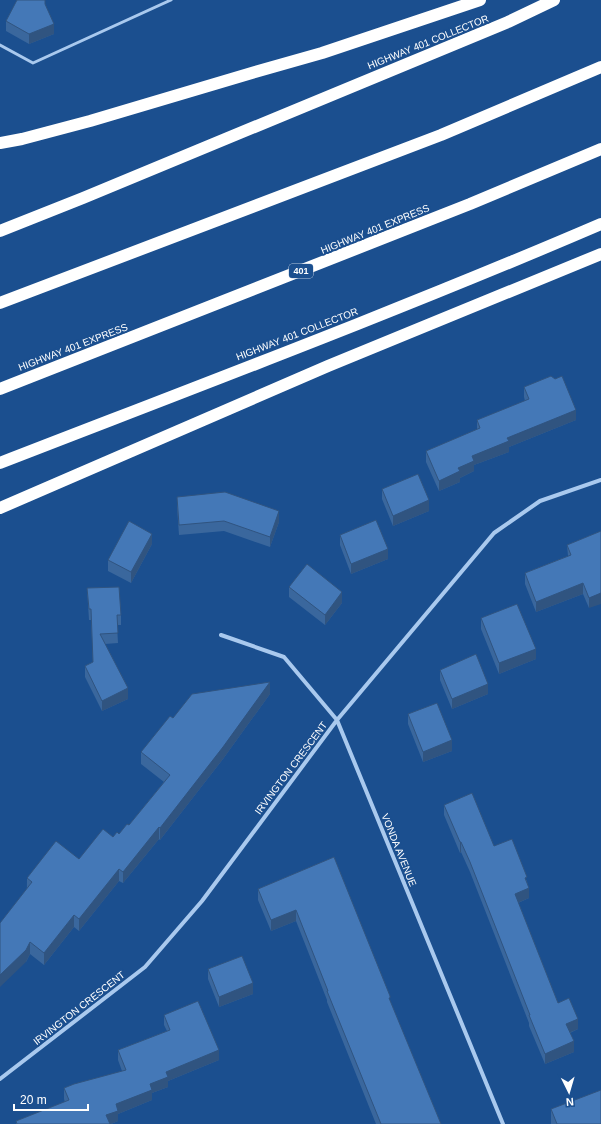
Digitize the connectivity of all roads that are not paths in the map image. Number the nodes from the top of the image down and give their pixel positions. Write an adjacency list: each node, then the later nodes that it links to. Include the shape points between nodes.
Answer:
1 (171, 0): 4 (lane, via 33,63)
2 (480, 0): 6 (highway, via 322,53 90,121)
3 (554, 0): 9 (highway, HIGHWAY 401 COLLECTOR, via 493,28)
4 (0, 44)
5 (601, 67): 11 (highway, via 441,135)
6 (0, 143)
7 (601, 149): 12 (highway, HIGHWAY 401 EXPRESS / 401, via 470,204)
8 (601, 224): 13 (highway, HIGHWAY 401 COLLECTOR, via 429,295)
9 (0, 230)
10 (601, 254): 15 (highway, via 328,366)
11 (0, 303)
12 (0, 389)
13 (0, 463)
14 (601, 480): 17 (street, IRVINGTON CRESCENT, via 540,501 494,533)
15 (0, 508)
16 (221, 635): 17 (street, VONDA AVENUE, via 284,657)
17 (337, 720): 18 (street, IRVINGTON CRESCENT, via 202,901 145,967); 19 (street, VONDA AVENUE)
18 (0, 1080)
19 (503, 1124)

